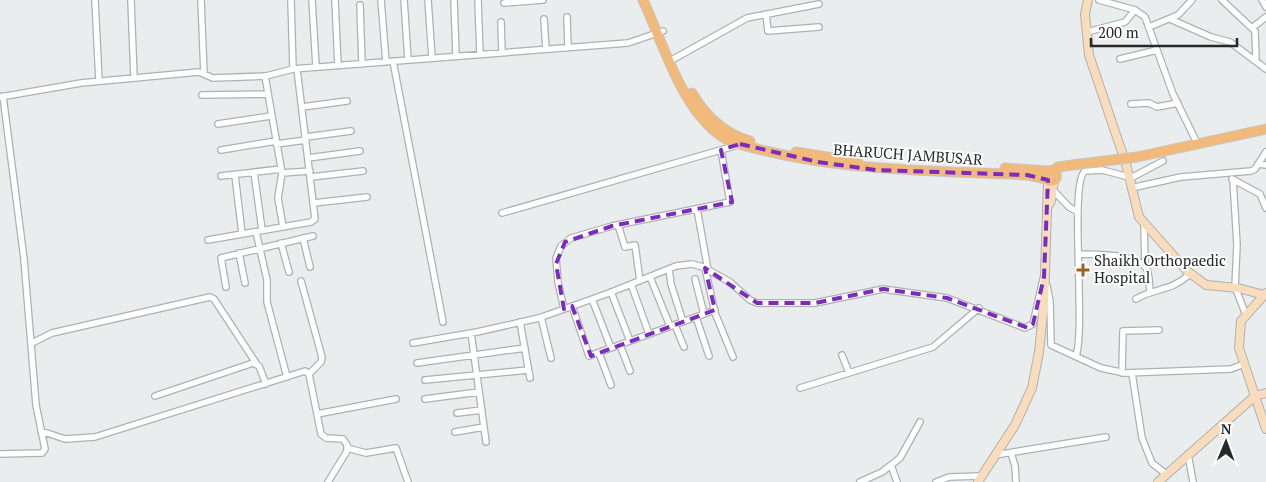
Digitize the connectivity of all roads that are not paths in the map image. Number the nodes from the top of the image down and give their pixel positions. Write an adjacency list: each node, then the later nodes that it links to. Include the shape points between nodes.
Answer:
1 (95, 0): 59 (street)
2 (131, 0): 58 (street)
3 (201, 0): 56 (street)
4 (291, 0): 54 (street)
5 (312, 0): 53 (street)
6 (335, 0): 52 (street)
7 (381, 0): 50 (street)
8 (404, 0): 46 (street)
9 (428, 0): 44 (street)
10 (454, 0): 43 (street)
11 (478, 0): 42 (street)
12 (543, 0): 21 (street)
13 (643, 0): 36 (main road, BHARUCH JAMBUSAR)
14 (649, 0): 36 (main road, BHARUCH JAMBUSAR)
15 (1088, 0): 37 (street)
16 (1099, 0): 25 (street)
17 (1127, 0): 25 (street)
18 (1192, 0): 31 (street, via 1180,14)
19 (1222, 0): 35 (street)
20 (1262, 0): 24 (street)
21 (504, 3)
22 (819, 4): 27 (street)
23 (360, 5): 51 (street)
24 (1266, 7)
25 (1127, 8): 26 (street)
26 (1135, 10): 34 (street, via 1145,17); 37 (street, via 1125,22)
27 (766, 14): 33 (street, via 768,31); 47 (street, via 744,20)
28 (566, 16): 38 (street)
29 (1266, 17): 35 (street)
30 (544, 19): 39 (street)
31 (1170, 19): 34 (street); 49 (street, via 1230,42)
32 (500, 22): 41 (street)
33 (819, 27)
34 (1149, 27): 40 (street)
35 (1252, 28): 49 (street, via 1256,34)
36 (661, 32): 38 (street, via 632,42); 47 (main road, BHARUCH JAMBUSAR)
37 (1086, 32): 92 (street, via 1088,55)
38 (568, 47): 39 (street)
39 (546, 49): 41 (street)
40 (1157, 50): 45 (street); 64 (street)
41 (502, 52): 42 (street)
42 (480, 54): 43 (street)
43 (456, 56): 44 (street)
44 (432, 58): 46 (street)
45 (1120, 59)
46 (408, 60): 48 (street)
47 (673, 60): 71 (main road, BHARUCH JAMBUSAR, via 702,110)
48 (393, 61): 50 (street); 142 (street)
49 (1256, 61): 55 (street)
50 (386, 62): 51 (street)
51 (362, 64): 52 (street)
52 (338, 66): 53 (street)
53 (316, 67): 54 (street)
54 (295, 69): 57 (street); 66 (street)
55 (1266, 69)
56 (204, 74): 57 (street, via 213,78); 58 (street)
57 (264, 76): 60 (street)
58 (134, 78): 59 (street)
59 (99, 81): 62 (street)
60 (268, 94): 61 (street); 67 (street)
61 (202, 96)
62 (2, 97): 150 (street, via 24,256)
63 (347, 101): 66 (street)
64 (1178, 103): 65 (street, via 1157,107 1149,103); 74 (street)
65 (1131, 104)
66 (302, 107): 72 (street)
67 (271, 116): 68 (street); 73 (street)
68 (218, 124)
69 (1266, 129): 74 (main road)
70 (351, 131): 72 (street)
71 (732, 138): 75 (main road, BHARUCH JAMBUSAR); 90 (main road, BHARUCH JAMBUSAR, via 793,152 871,164 1039,169)
72 (306, 139): 73 (street); 80 (street)
73 (276, 143): 76 (street); 84 (street)
74 (1197, 143): 90 (main road, bridge, via 1137,157 1078,164)
75 (740, 144): 77 (street); 90 (main road, BHARUCH JAMBUSAR, via 818,162 880,170)
76 (221, 150)
77 (721, 150): 99 (street, via 731,202); 100 (street)
78 (360, 151): 80 (street)
79 (1266, 152): 82 (street)
80 (308, 158): 87 (street)
81 (1163, 161): 92 (street)
82 (1258, 164): 83 (street); 91 (street, via 1253,170)
83 (1266, 165)
84 (281, 171): 86 (street); 87 (street); 104 (street, via 278,198)
85 (363, 171): 87 (street)
86 (254, 172): 88 (street); 105 (street)
87 (311, 174): 96 (street)
88 (235, 175): 89 (street); 106 (street)
89 (221, 176)
90 (1051, 176): 94 (street); 97 (street)
91 (1232, 177): 93 (street, via 1181,177); 98 (street, via 1260,194); 128 (street, via 1237,246)
92 (1129, 178): 93 (street); 101 (street, via 1102,170 1083,172)
93 (1131, 188): 102 (street)
94 (1053, 190): 97 (street); 101 (street)
95 (367, 197): 96 (street)
96 (314, 203): 104 (street, via 316,217 313,221)
97 (1047, 208): 121 (street)
98 (1266, 208)
99 (697, 209): 103 (street); 117 (street)
100 (502, 212)
101 (1078, 212): 113 (street)
102 (1144, 224): 114 (street); 119 (street)
103 (618, 225): 124 (street, via 625,247 635,245); 135 (street, via 571,238 561,246 556,264)
104 (283, 227): 105 (street)
105 (259, 231): 106 (street); 111 (street)
106 (242, 234): 109 (street)
107 (313, 236): 108 (street)
108 (303, 238): 110 (street); 115 (street)
109 (208, 240)
110 (281, 243): 111 (street); 118 (street)
111 (259, 248): 112 (street); 173 (street, via 267,280 267,302)
112 (239, 253): 125 (street); 127 (street, via 220,259)
113 (1079, 254): 114 (street, via 1119,256); 160 (street)
114 (1145, 266): 129 (street)
115 (310, 267)
116 (669, 269): 117 (street, via 692,264); 120 (street); 144 (street)
117 (707, 269): 136 (street); 137 (street, via 757,303 815,303 882,289 945,297)
118 (289, 272)
119 (1190, 274): 128 (street, via 1208,286); 129 (street, via 1174,287)
120 (650, 277): 124 (street); 145 (street)
121 (1044, 277): 137 (street, via 1030,327); 160 (street, via 1050,301 1051,344); 199 (street, via 1039,352 1032,388 1015,425)
122 (695, 279): 138 (street)
123 (301, 281): 171 (street, via 322,357)
124 (640, 281): 126 (street)
125 (245, 283)
126 (631, 284): 130 (street); 148 (street)
127 (226, 287)
128 (1235, 287): 131 (street); 139 (street)
129 (1150, 291): 133 (street)
130 (612, 292): 132 (street); 149 (street)
131 (1265, 294): 139 (street)
132 (592, 299): 134 (street); 154 (street)
133 (1136, 299)
134 (572, 306): 135 (street); 156 (street, via 587,354 591,356)
135 (564, 309): 140 (street)
136 (715, 310): 138 (street); 161 (street)
137 (977, 310): 168 (street, via 934,347)
138 (704, 314): 141 (street)
139 (1246, 315): 165 (street, via 1240,321 1239,348)
140 (541, 317): 143 (street); 162 (street)
141 (696, 317): 144 (street); 159 (street)
142 (443, 322)
143 (520, 322): 147 (street); 153 (street)
144 (683, 322): 145 (street)
145 (673, 326): 148 (street); 155 (street)
146 (1159, 330): 169 (street, via 1123,331)
147 (470, 333): 151 (street); 157 (street)
148 (649, 334): 149 (street)
149 (630, 341): 152 (street)
150 (32, 343): 163 (street, via 52,333 208,297 214,299); 191 (street)
151 (413, 343)
152 (620, 345): 154 (street); 167 (street)
153 (525, 348): 157 (street); 166 (street)
154 (611, 348): 156 (street)
155 (684, 348)
156 (599, 352): 177 (street)
157 (474, 355): 164 (street); 172 (street)
158 (842, 355): 168 (street)
159 (709, 356)
160 (1076, 356): 169 (street, via 1101,368)
161 (733, 357)
162 (550, 358)
163 (256, 363): 176 (street); 181 (street)
164 (417, 363)
165 (1244, 364): 170 (street, via 1231,369); 182 (street)
166 (528, 370): 172 (street); 174 (street)
167 (630, 371)
168 (849, 373): 178 (street)
169 (1122, 373): 170 (street)
170 (1132, 373): 201 (street, via 1142,438 1152,463)
171 (309, 374): 173 (street, via 303,371); 187 (street)
172 (476, 375): 175 (street); 179 (street)
173 (287, 377): 176 (street)
174 (530, 378)
175 (425, 380)
176 (266, 384): 191 (street, via 95,437 65,439)
177 (611, 385)
178 (800, 388)
179 (479, 392): 184 (street); 185 (street)
180 (1266, 392): 182 (street)
181 (155, 396)
182 (1255, 396): 190 (street); 198 (street)
183 (396, 399): 187 (street)
184 (425, 399)
185 (482, 410): 186 (street); 189 (street)
186 (457, 412)
187 (317, 414): 195 (street, via 323,437 343,439)
188 (920, 422): 200 (street, via 902,455)
189 (484, 427): 192 (street); 194 (street)
190 (1266, 429)
191 (41, 431): 197 (street, via 44,452)
192 (455, 432)
193 (1106, 437): 196 (street)
194 (486, 442)
195 (347, 448): 203 (street); 204 (street, via 366,453 396,448)
196 (1011, 453): 199 (street); 208 (street)
197 (0, 454)
198 (1188, 454): 201 (street); 210 (street)
199 (995, 455): 202 (street)
200 (891, 465): 205 (street); 206 (street)
201 (1166, 474): 209 (street)
202 (979, 479): 207 (street, via 949,477)
203 (328, 482)
204 (408, 482)
205 (860, 482)
206 (897, 482)
207 (936, 482)
208 (1016, 482)
209 (1158, 482)
210 (1194, 482)

